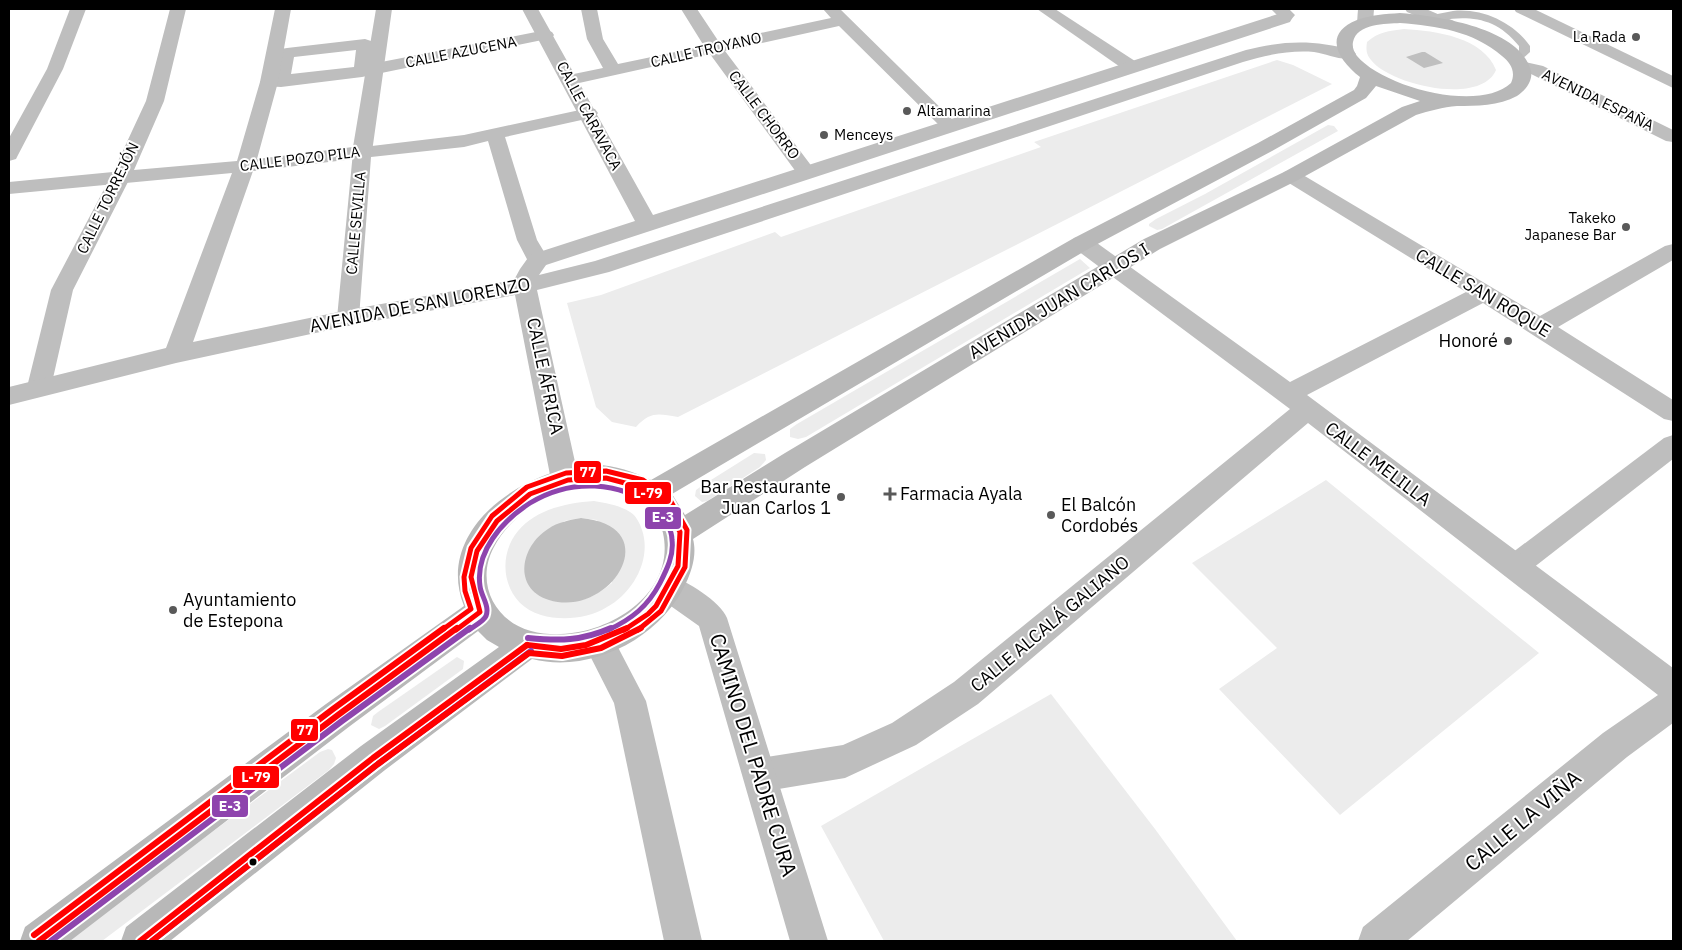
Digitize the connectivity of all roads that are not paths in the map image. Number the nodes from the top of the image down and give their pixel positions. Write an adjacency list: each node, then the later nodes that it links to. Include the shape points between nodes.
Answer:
1 (78, 9): 37 (street, via 55,69)
2 (178, 9): 41 (street, CALLE TORREJÓN, via 155,101)
3 (283, 9): 19 (street)
4 (384, 9): 15 (street, CALLE SEVILLA)
5 (530, 9): 14 (street, CALLE CARAVACA)
6 (589, 9): 24 (street, via 594,39)
7 (688, 9): 17 (street, CALLE CHORRO)
8 (1045, 9): 21 (street)
9 (1525, 10): 28 (street)
10 (1282, 13): 16 (street, AVENIDA DE SAN LORENZO)
11 (837, 14): 17 (street, CALLE TROYANO); 32 (street)
12 (1365, 16): 13 (main road, via 1381,20); 18 (main road, via 1346,36)
13 (1429, 18): 20 (main road, via 1489,39)
14 (546, 35): 23 (street, CALLE AZUCENA); 26 (street, CALLE CARAVACA)
15 (372, 45): 19 (street); 23 (street, CALLE SEVILLA)
16 (1196, 47): 21 (street, AVENIDA DE SAN LORENZO); 22 (street, via 1209,60)
17 (714, 48): 24 (street, CALLE TROYANO); 39 (street, CALLE CHORRO)
18 (1347, 54): 22 (street, AVENIDA DE SAN LORENZO, via 1322,48 1270,48); 25 (main road)
19 (280, 55): 27 (street)
20 (1518, 63): 30 (main road, via 1523,73 1522,80 1510,92 1487,99); 34 (street, AVENIDA ESPAÑA)
21 (1132, 67): 29 (street); 32 (street, AVENIDA DE SAN LORENZO)
22 (1206, 67): 29 (street, AVENIDA DE SAN LORENZO)
23 (369, 70): 27 (street, CALLE AZUCENA); 36 (street, CALLE SEVILLA)
24 (613, 71): 26 (street, CALLE TROYANO)
25 (1369, 75): 30 (main road, via 1409,92); 45 (main road, AVENIDA JUAN CARLOS I, via 1366,88 1360,94)
26 (570, 80): 31 (street, CALLE CARAVACA)
27 (275, 81): 38 (street)
28 (1673, 83)
29 (1156, 84): 35 (street, AVENIDA DE SAN LORENZO)
30 (1456, 101): 40 (main road, AVENIDA JUAN CARLOS I, via 1409,111)
31 (589, 113): 33 (street, CALLE POZO PILA); 44 (street, CALLE CARAVACA)
32 (950, 126): 35 (street); 39 (street, AVENIDA DE SAN LORENZO)
33 (495, 134): 36 (street, CALLE POZO PILA, via 464,141); 47 (street, via 527,240)
34 (1673, 137)
35 (972, 145): 43 (street, AVENIDA DE SAN LORENZO)
36 (362, 152): 38 (street, CALLE POZO PILA); 51 (street, CALLE SEVILLA)
37 (9, 155)
38 (245, 166): 41 (street, CALLE POZO PILA); 53 (street)
39 (806, 172): 43 (street); 44 (street, AVENIDA DE SAN LORENZO)
40 (1291, 176): 48 (main road, AVENIDA JUAN CARLOS I, via 1152,244); 50 (street, CALLE SAN ROQUE)
41 (120, 178): 42 (street, CALLE POZO PILA); 54 (street, CALLE TORREJÓN, via 62,290)
42 (9, 188)
43 (825, 194): 49 (street, AVENIDA DE SAN LORENZO, via 601,267)
44 (647, 224): 47 (street, AVENIDA DE SAN LORENZO)
45 (1082, 243): 48 (street, CALLE MELILLA); 60 (main road, AVENIDA JUAN CARLOS I)
46 (1673, 251): 52 (street)
47 (538, 260): 49 (street, via 530,268)
48 (1117, 266): 56 (street, CALLE MELILLA); 61 (main road, AVENIDA JUAN CARLOS I)
49 (525, 286): 51 (street, AVENIDA DE SAN LORENZO); 59 (street, CALLE ÁFRICA)
50 (1483, 294): 52 (street, CALLE SAN ROQUE); 56 (street, CALLE ALCALÁ GALIANO)
51 (348, 318): 53 (street, AVENIDA DE SAN LORENZO)
52 (1540, 326): 57 (street, CALLE SAN ROQUE)
53 (176, 354): 54 (street, AVENIDA DE SAN LORENZO)
54 (38, 387): 55 (street, AVENIDA DE SAN LORENZO)
55 (9, 396)
56 (1298, 402): 62 (street, CALLE MELILLA); 69 (street, CALLE ALCALÁ GALIANO, via 966,693 904,734 845,761)
57 (1673, 412)
58 (1673, 445): 62 (street)
59 (565, 480): 60 (main road, via 597,476 626,481); 64 (main road, via 535,490 508,508 487,532 474,558 472,586)
60 (651, 492): 61 (main road, via 670,511)
61 (679, 534): 63 (main road, via 680,560)
62 (1514, 567): 67 (street, CALLE MELILLA)
63 (669, 588): 65 (main road, via 652,610 628,629); 69 (street, CAMINO DEL PADRE CURA, via 712,618)
64 (480, 612): 66 (main road, via 499,632); 70 (main road)
65 (599, 642): 66 (main road, via 563,649); 72 (street, via 630,701)
66 (527, 645): 71 (main road, via 373,758)
67 (1673, 687)
68 (1673, 704): 74 (street, CALLE LA VIÑA, via 1615,745)
69 (760, 775): 73 (street, CAMINO DEL PADRE CURA)
70 (39, 941)
71 (140, 941)
72 (683, 941)
73 (809, 941)
74 (1377, 941)

